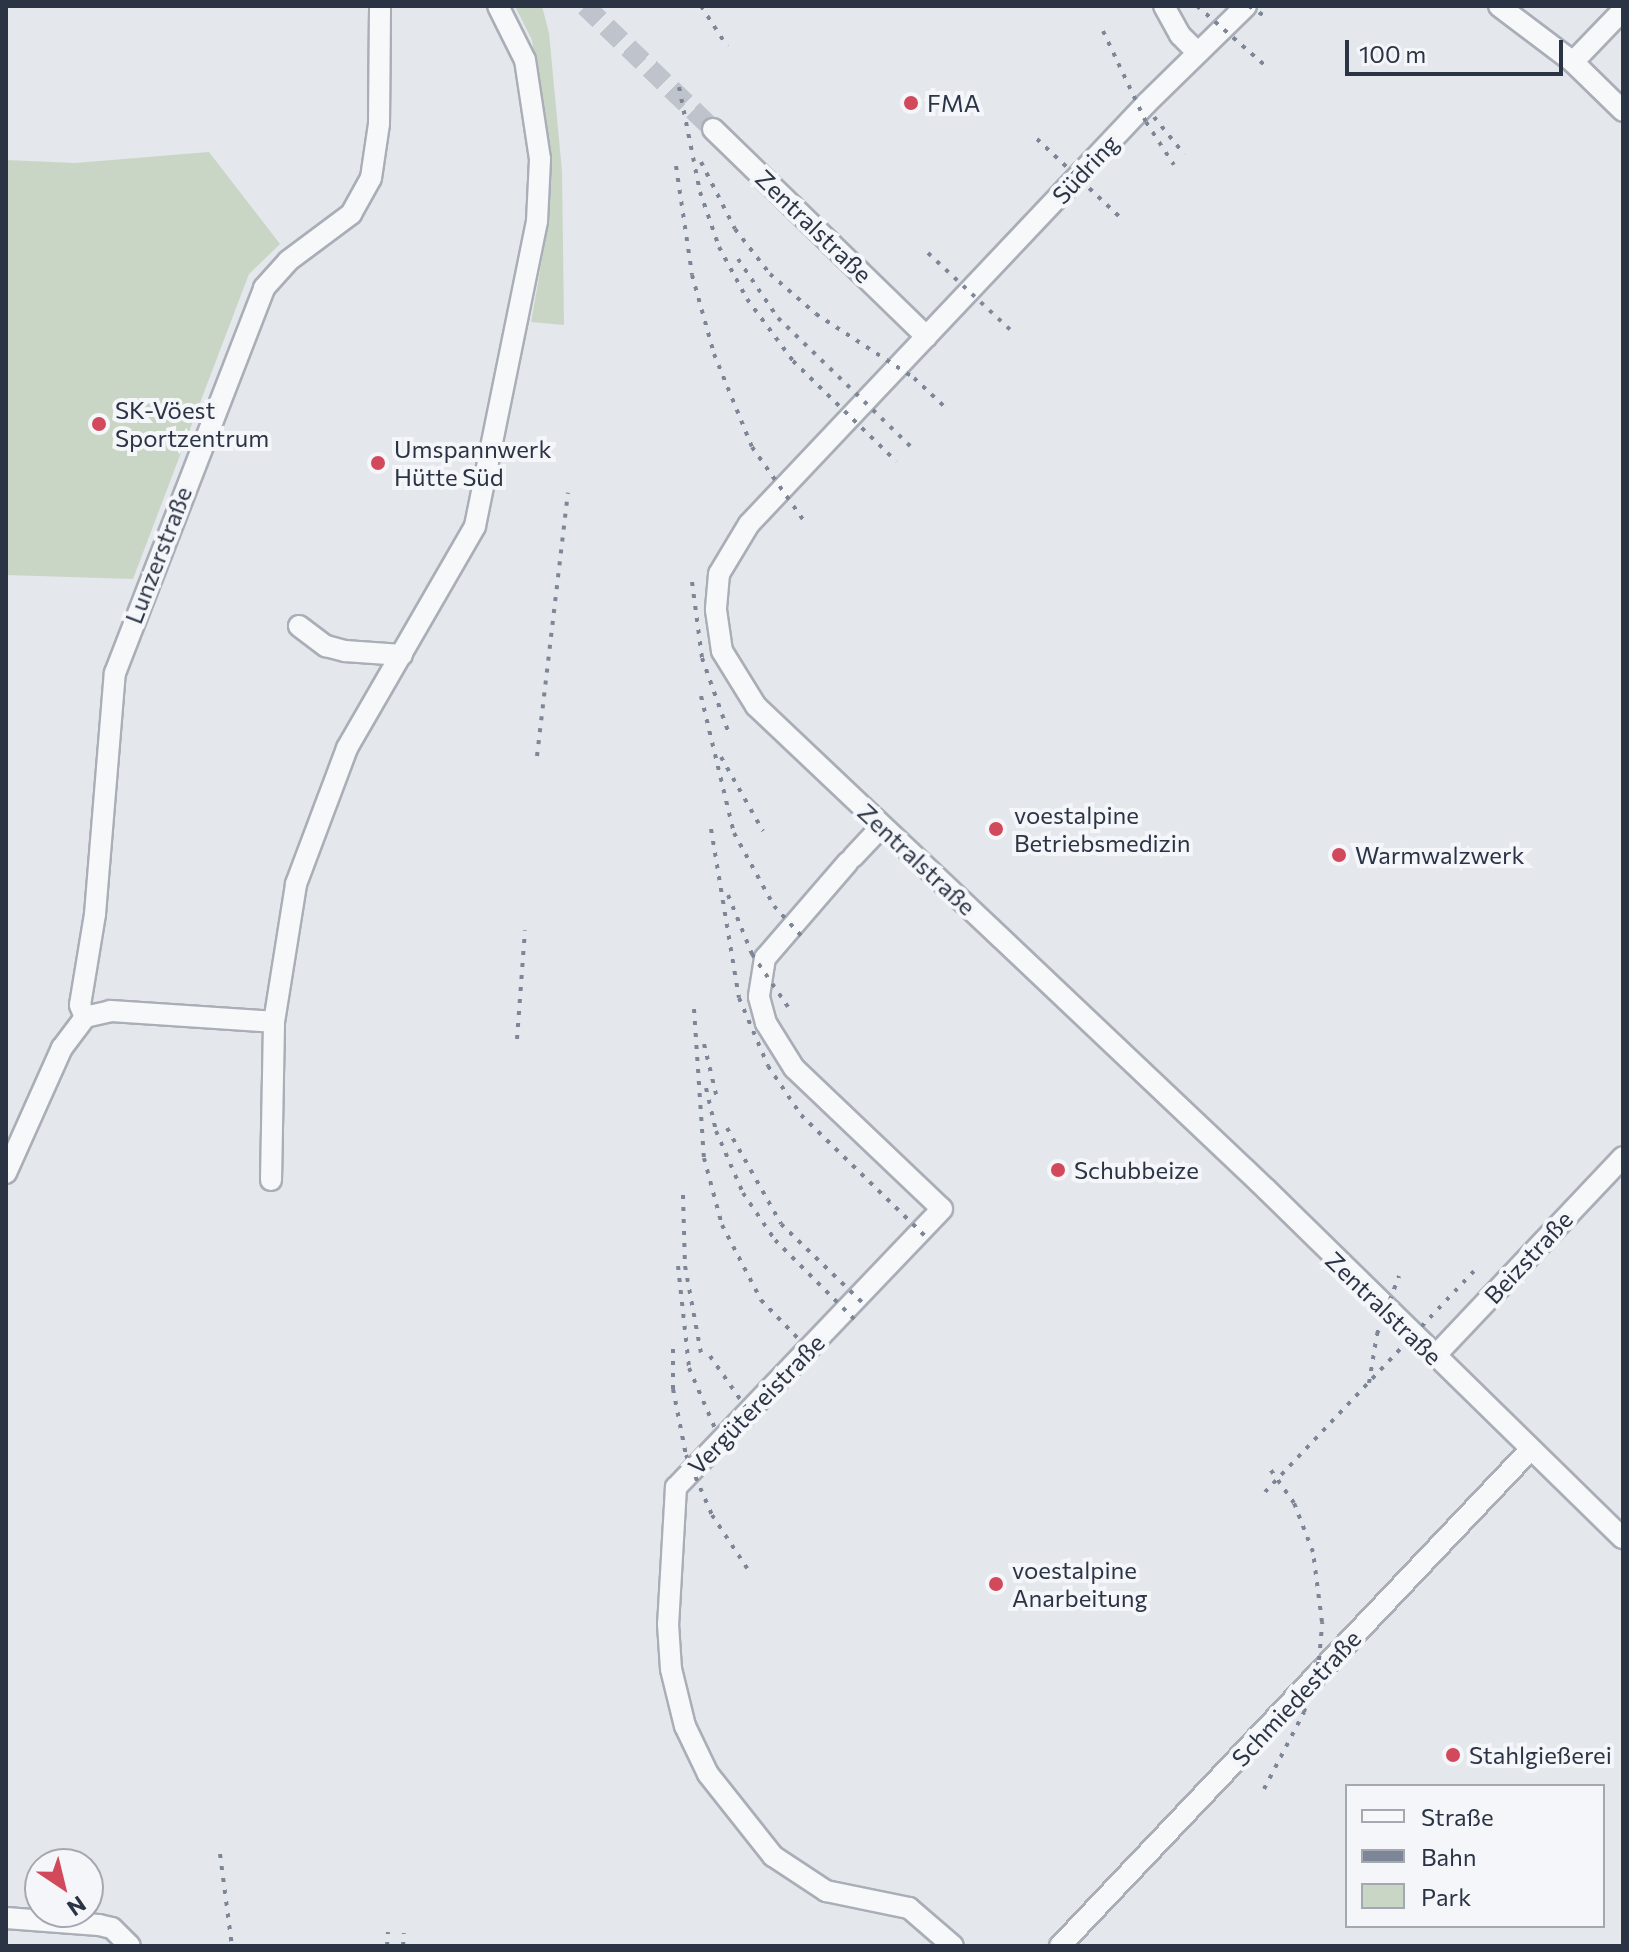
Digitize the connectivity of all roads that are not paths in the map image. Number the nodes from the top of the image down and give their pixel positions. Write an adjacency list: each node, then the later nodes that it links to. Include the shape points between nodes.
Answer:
1 (380, 6): 15 (street, Lunzerstraße, via 379,124 371,178 351,214 288,261 264,288 115,673 96,903 80,1005)
2 (498, 6): 13 (street, via 525,60 540,159 537,221 475,526)
3 (1164, 6): 7 (street)
4 (1246, 6): 7 (street, Südring)
5 (1499, 6): 8 (street)
6 (1623, 10): 8 (street)
7 (1198, 53): 11 (street, Südring)
8 (1573, 62): 9 (street)
9 (1623, 111)
10 (713, 129): 11 (street, Zentralstraße)
11 (927, 337): 14 (street, Zentralstraße, via 749,524 725,559 716,592 722,651 741,689)
12 (299, 626): 13 (street, via 326,646)
13 (402, 655): 16 (street, via 347,748 311,835 284,934)
14 (882, 826): 20 (street, Zentralstraße, via 1266,1189); 25 (street, Vergütereistraße, via 765,958 759,997 766,1023 794,1068 942,1209 676,1487 668,1624 671,1669 685,1726 708,1774 773,1856 826,1891 909,1908)
15 (85, 1017): 16 (street, via 110,1011); 18 (street, via 62,1048)
16 (274, 1022): 19 (street)
17 (1623, 1157): 20 (street, Beizstraße)
18 (6, 1173)
19 (271, 1180)
20 (1434, 1357): 21 (street, Zentralstraße)
21 (1530, 1450): 22 (street, Zentralstraße); 26 (street, Schmiedestraße)
22 (1623, 1538)
23 (6, 1918): 24 (street, via 99,1925 120,1933)
24 (130, 1946)
25 (953, 1946)
26 (1060, 1946)

